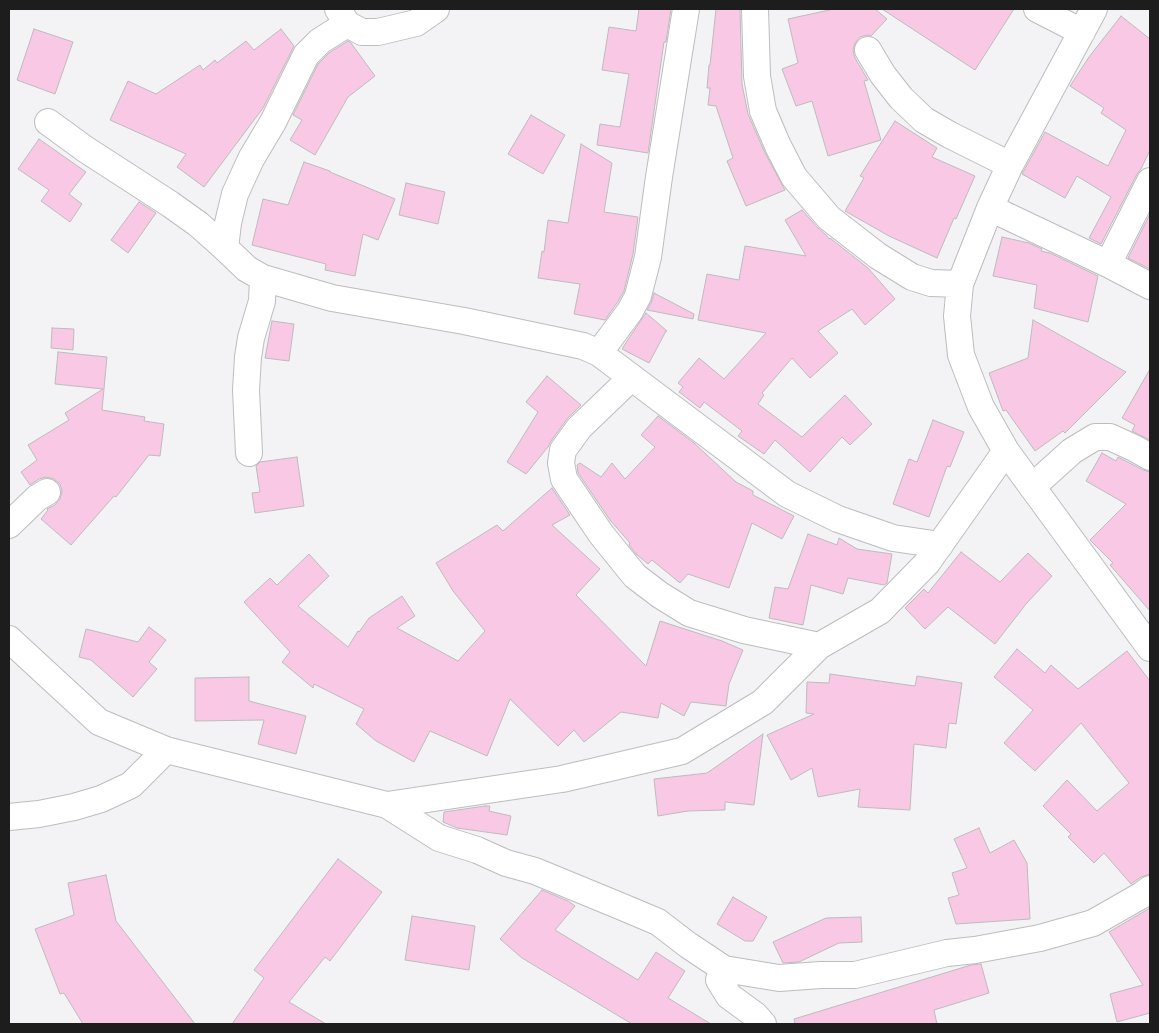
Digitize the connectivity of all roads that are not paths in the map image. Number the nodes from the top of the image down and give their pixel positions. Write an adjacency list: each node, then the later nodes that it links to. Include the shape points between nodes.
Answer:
1 (436, 9): 6 (street, via 416,23 378,32 362,32)
2 (686, 9): 18 (street, via 648,257 638,296)
3 (754, 9): 16 (street, via 757,76 763,112 794,177 828,218 878,256 912,277 932,283)
4 (1037, 9): 7 (street)
5 (1094, 9): 7 (street)
6 (342, 16): 13 (street, via 306,55 251,159 235,194)
7 (1082, 32): 10 (street)
8 (868, 50): 10 (street, via 901,98 924,120)
9 (48, 122): 13 (street, via 170,204)
10 (1010, 165): 12 (street)
11 (1150, 181): 14 (street)
12 (990, 208): 14 (street); 16 (street)
13 (225, 248): 15 (street, via 247,269)
14 (1108, 264): 17 (street)
15 (263, 278): 18 (street, via 332,298 464,321 583,346); 21 (street, via 262,301 250,338 248,357)
16 (960, 284): 20 (street, via 957,316 961,354 981,407)
17 (1150, 286)
18 (599, 353): 19 (street)
19 (631, 378): 26 (street, via 787,494 838,519 893,538); 28 (street, via 579,428 563,450 564,478 601,534 635,576 689,613 744,630)
20 (1006, 451): 23 (street); 26 (street)
21 (249, 453)
22 (1150, 458): 23 (street, via 1110,437 1095,437 1072,450)
23 (1032, 487): 29 (street)
24 (47, 492): 25 (street)
25 (9, 523)
26 (940, 545): 28 (street, via 880,611)
27 (9, 639): 30 (street, via 99,722)
28 (819, 646): 31 (street, via 762,702 682,752 562,779)
29 (1150, 648)
30 (166, 750): 31 (street); 32 (street, via 131,785 101,799 39,814)
31 (387, 805): 34 (street, via 439,838 535,871 658,922)
32 (9, 817)
33 (1150, 889): 34 (street, via 1093,923 1022,942 947,953 855,975 779,978)
34 (724, 969): 35 (street, via 719,980 729,996)
35 (763, 1024)

